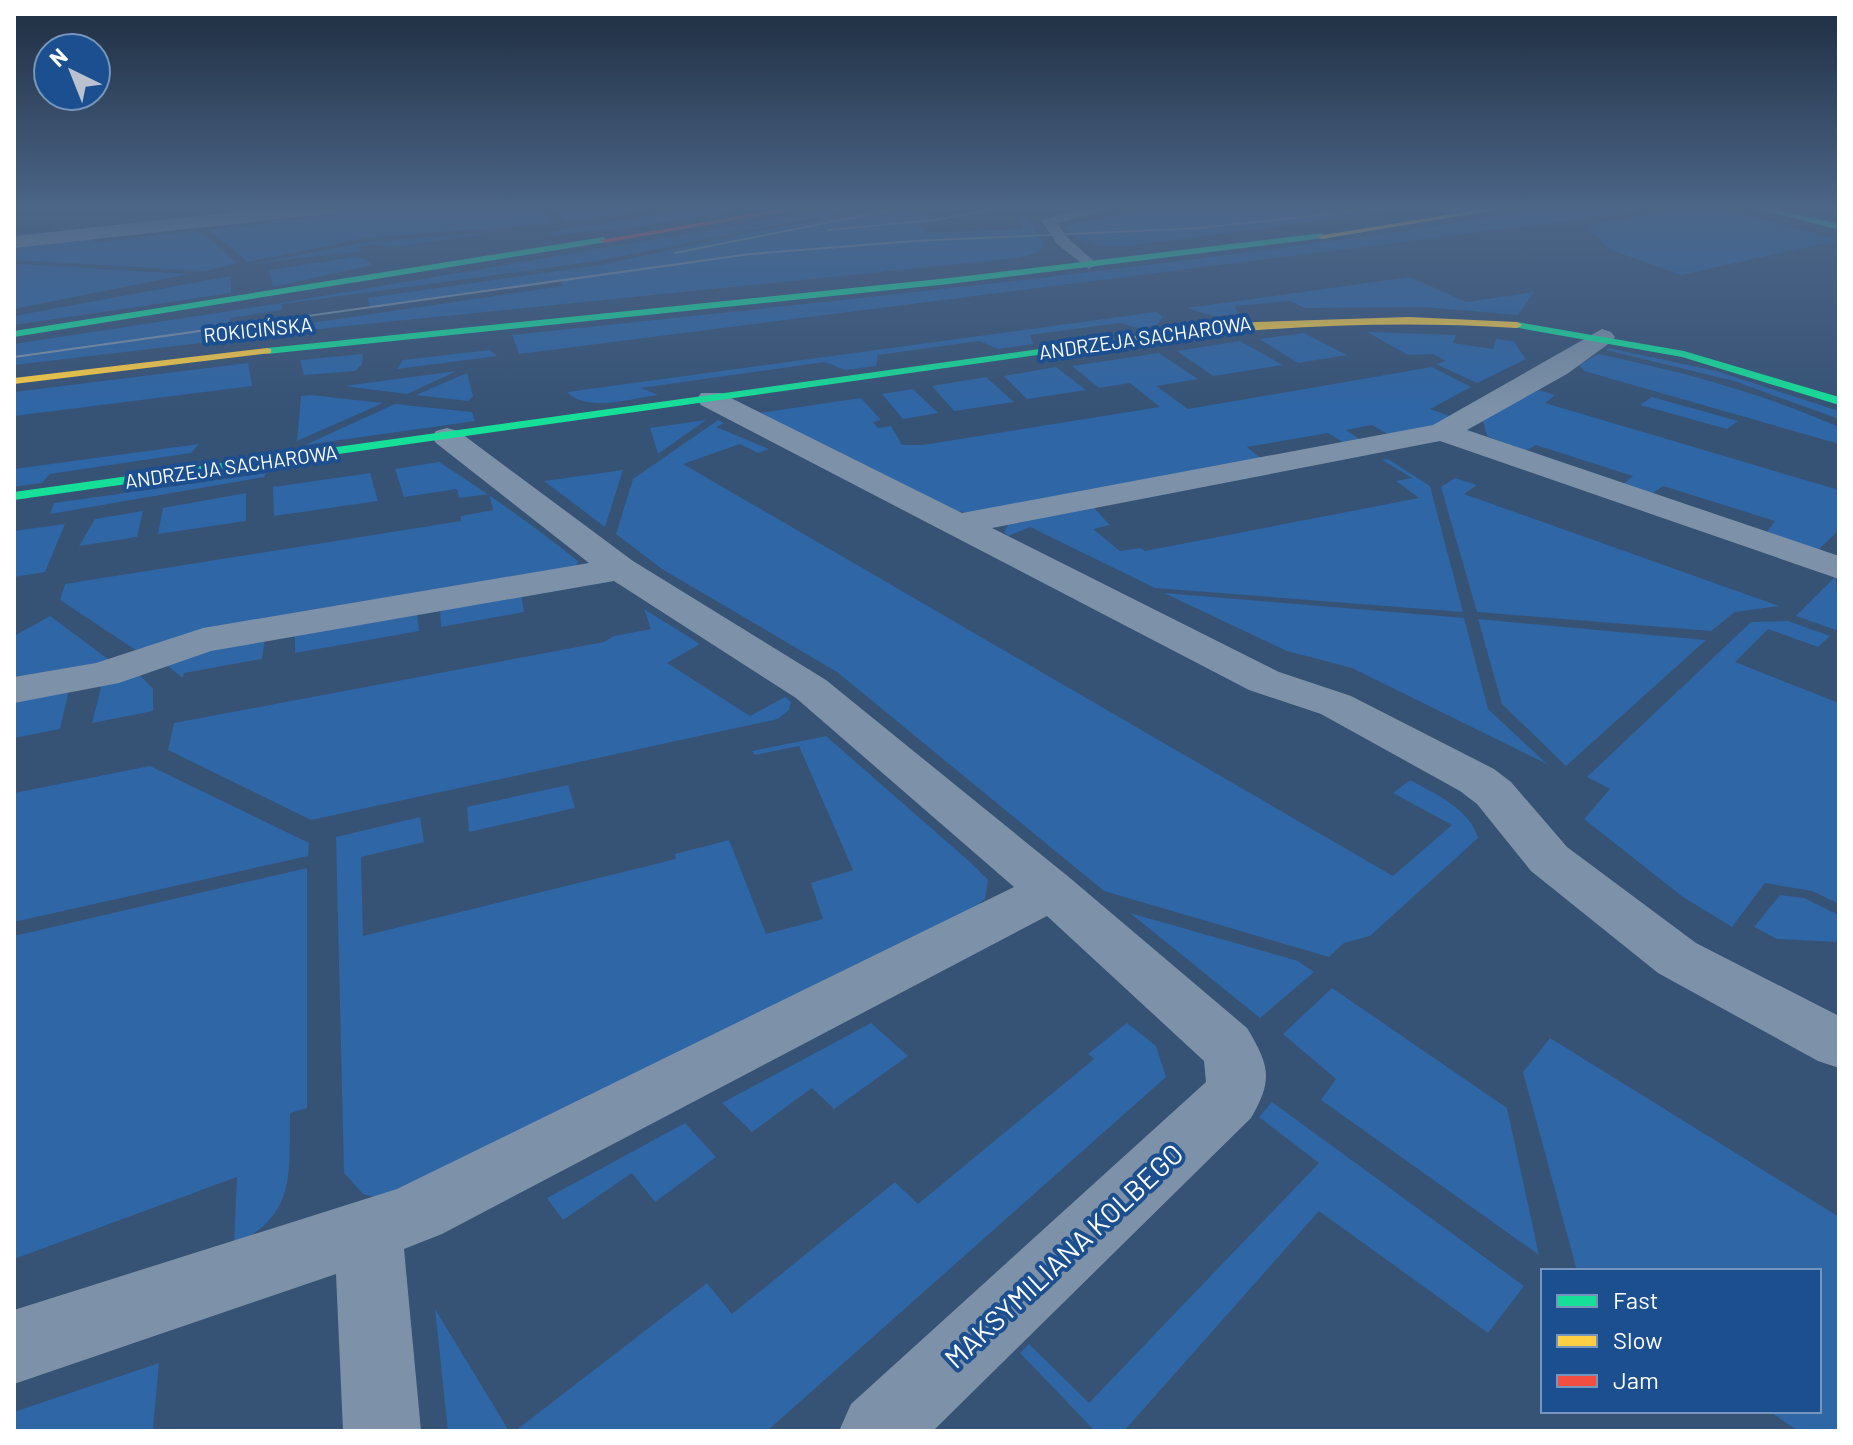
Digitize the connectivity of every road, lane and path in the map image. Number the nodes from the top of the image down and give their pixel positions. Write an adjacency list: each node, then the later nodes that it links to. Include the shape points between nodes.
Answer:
1 (401, 274): 3 (main road, ROKICIŃSKA)
2 (989, 274): 5 (main road, ROKICIŃSKA)
3 (14, 334)
4 (1602, 337): 6 (main road, ANDRZEJA SACHAROWA, via 1460,318 1322,316); 7 (main road, ANDRZEJA SACHAROWA, via 1712,361); 8 (street)
5 (14, 381)
6 (711, 399): 9 (main road, ANDRZEJA SACHAROWA); 11 (street)
7 (1839, 401)
8 (1442, 432): 11 (street); 12 (street)
9 (447, 437): 10 (main road, ANDRZEJA SACHAROWA); 13 (street)
10 (14, 496)
11 (956, 525): 16 (street, via 1264,681 1336,705 1477,780 1549,859 1677,958)
12 (1839, 568)
13 (620, 569): 14 (street, via 203,640 104,674); 15 (street, via 811,689)
14 (14, 690)
15 (1052, 891): 17 (street, via 418,1212); 20 (street, MAKSYMILIANA KOLBEGO, via 1226,1045 1239,1075 1238,1088)
16 (1839, 1044)
17 (368, 1231): 18 (street); 19 (street)
18 (14, 1347)
19 (382, 1431)
20 (878, 1431)

